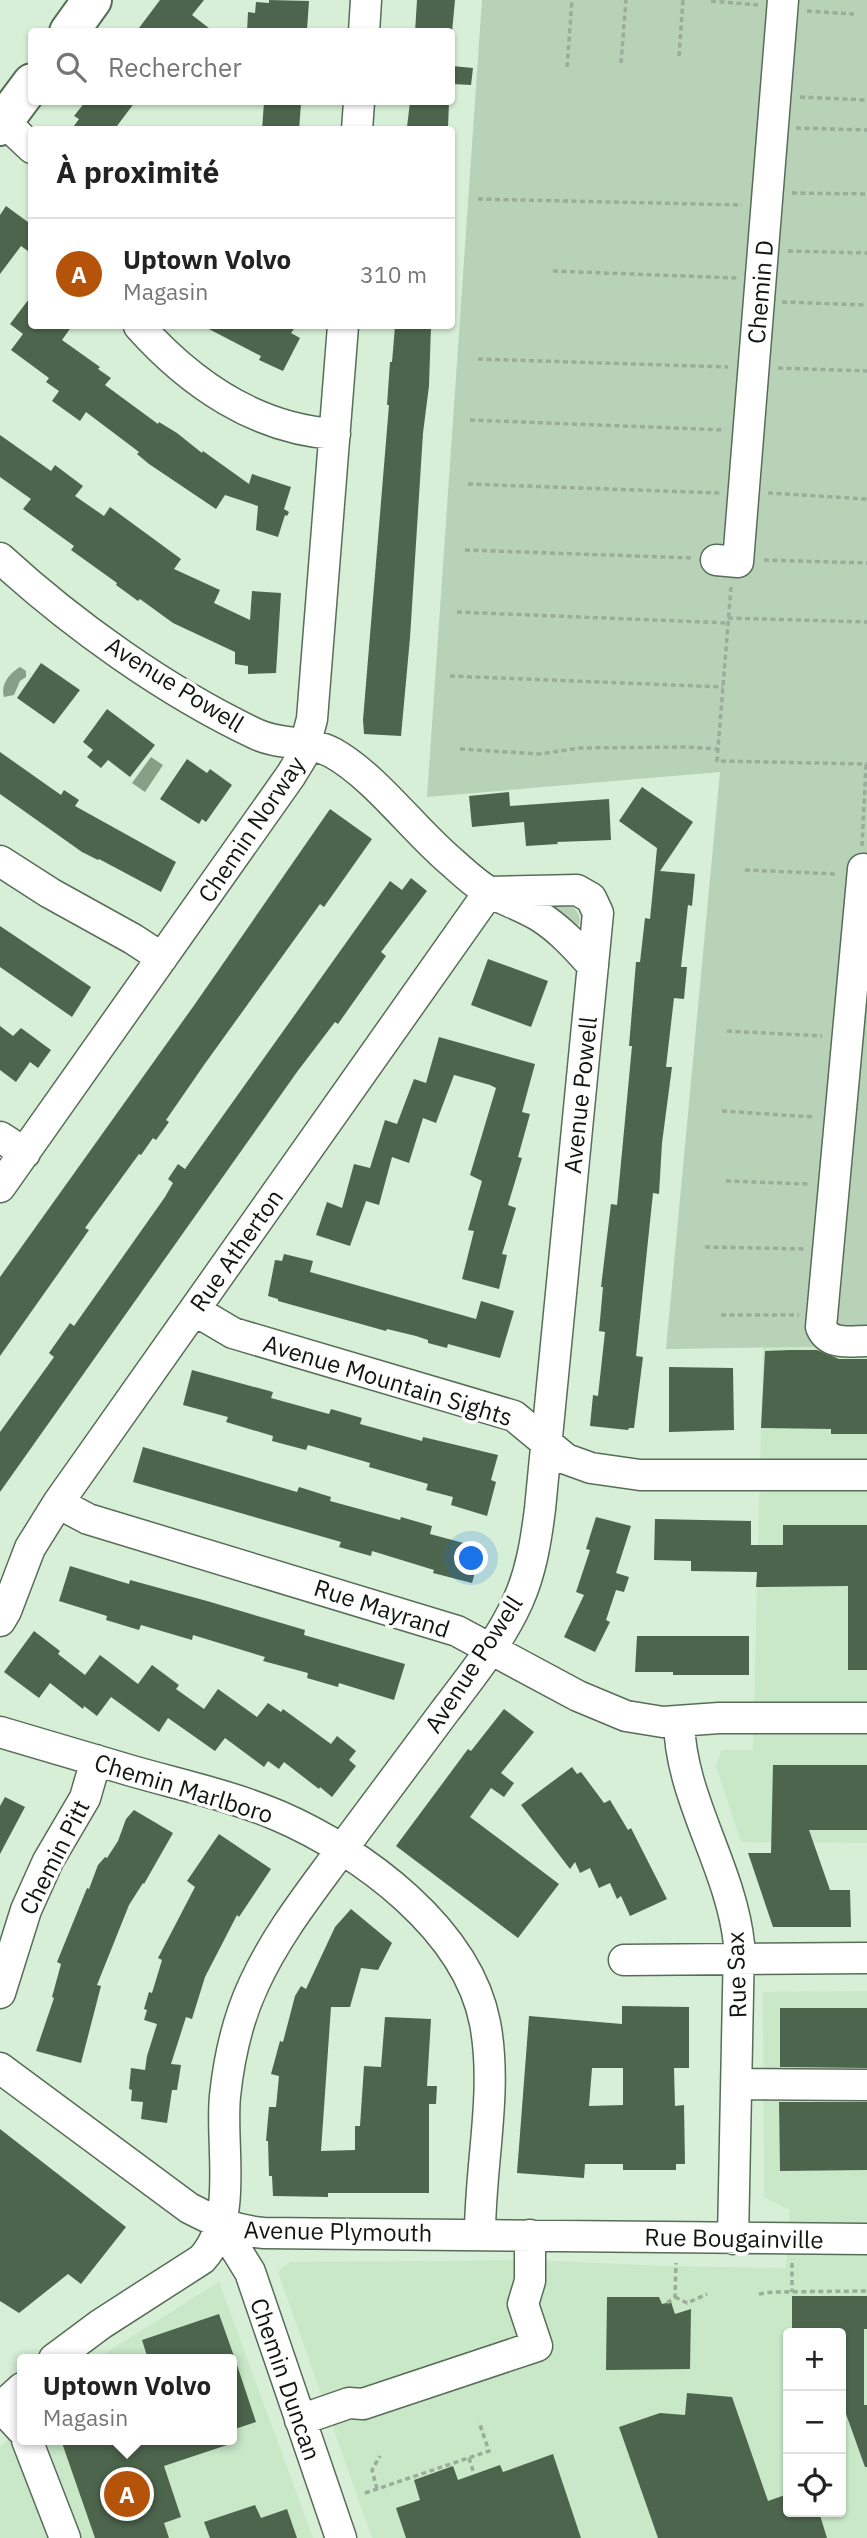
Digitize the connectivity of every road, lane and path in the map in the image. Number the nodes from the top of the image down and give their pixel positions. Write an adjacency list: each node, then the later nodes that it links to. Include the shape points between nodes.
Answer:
1 (92, 0): 9 (main road)
2 (366, 0): 10 (street)
3 (572, 0): 13 (path)
4 (626, 0): 12 (path)
5 (683, 0): 11 (path)
6 (711, 1): 7 (path)
7 (783, 5): 8 (path); 48 (street, Chemin D, via 738,562)
8 (854, 13)
9 (72, 28)
10 (364, 28)
11 (679, 56)
12 (621, 63)
13 (567, 67)
14 (28, 88): 18 (main road)
15 (798, 97): 16 (path)
16 (867, 100)
17 (359, 105): 19 (street)
18 (1, 122): 22 (street)
19 (357, 126)
20 (793, 128): 21 (path)
21 (867, 130)
22 (28, 145)
23 (789, 192): 24 (path)
24 (867, 194)
25 (478, 199): 26 (path)
26 (745, 205)
27 (785, 251): 28 (path)
28 (867, 253)
29 (553, 271): 30 (path)
30 (739, 278)
31 (780, 302): 32 (path)
32 (867, 305)
33 (142, 329): 41 (street, via 182,369 234,405 293,429)
34 (343, 329): 41 (street, Chemin Norway)
35 (478, 359): 36 (path)
36 (733, 368)
37 (775, 368): 38 (path)
38 (867, 371)
39 (470, 420): 40 (path)
40 (731, 430)
41 (335, 434): 57 (street, Chemin Norway, via 312,719)
42 (468, 484): 43 (path)
43 (724, 493)
44 (765, 493): 45 (path)
45 (867, 499)
46 (465, 550): 48 (path)
47 (0, 558): 57 (street, Avenue Powell, via 64,611 186,696 270,740)
48 (705, 559)
49 (760, 560): 50 (path)
50 (867, 563)
51 (730, 587): 53 (path)
52 (457, 612): 53 (path)
53 (728, 620): 54 (path); 56 (path)
54 (867, 622)
55 (450, 676): 56 (path)
56 (723, 687): 59 (path)
57 (306, 745): 64 (street, Avenue Powell, via 339,757); 65 (street, Chemin Norway, via 291,775)
58 (460, 749): 59 (path, via 540,754 580,748)
59 (718, 749): 60 (path, via 717,761)
60 (867, 764): 62 (path)
61 (0, 861): 65 (street)
62 (855, 863): 63 (path); 80 (street, via 821,1327 834,1340)
63 (745, 870)
64 (489, 892): 66 (street, Avenue Powell, via 538,915); 66 (street, Avenue Powell, via 571,889 587,895 598,914); 77 (street, Rue Atherton)
65 (162, 958): 71 (street, Chemin Norway)
66 (593, 966): 81 (street, Avenue Powell)
67 (727, 1031): 68 (path)
68 (827, 1036)
69 (722, 1111): 70 (path)
70 (822, 1117)
71 (12, 1145): 74 (street, Chemin Norway)
72 (726, 1181): 73 (path)
73 (816, 1184)
74 (0, 1187)
75 (705, 1247): 76 (path)
76 (805, 1249)
77 (194, 1310): 81 (street, Avenue Mountain Sights, via 233,1333 514,1416); 83 (street, Rue Atherton)
78 (721, 1315): 79 (path)
79 (801, 1315)
80 (867, 1341)
81 (546, 1443): 82 (street, Avenue Mountain Sights, via 571,1462 640,1475); 85 (street, Avenue Powell, via 528,1573)
82 (867, 1475)
83 (58, 1503): 84 (street, Rue Atherton, via 30,1548); 85 (street, Rue Mayrand, via 88,1519 442,1625)
84 (1, 1619)
85 (490, 1648): 87 (street, Rue Mayrand, via 616,1713 643,1720); 90 (street, Avenue Powell)
86 (867, 1718): 87 (street, Rue Mayrand)
87 (679, 1721): 91 (street, Rue Sax, via 682,1754 735,1919)
88 (0, 1732): 89 (street, Chemin Marlboro)
89 (96, 1760): 90 (street, Chemin Marlboro, via 266,1811); 94 (street, Chemin Pitt, via 85,1798 29,1904)
90 (341, 1850): 98 (street, Avenue Powell, via 279,1938 244,2011 225,2096); 99 (street, Chemin Marlboro, via 429,1919 455,1952 478,1996 490,2070)
91 (739, 1958): 92 (street); 93 (street); 96 (street, Rue Sax)
92 (867, 1958)
93 (624, 1960)
94 (0, 1993)
95 (0, 2068): 98 (street, Avenue Plymouth, via 189,2208)
96 (737, 2084): 97 (street); 102 (street, Rue Sax)
97 (867, 2085)
98 (221, 2225): 99 (street, Avenue Plymouth, via 264,2233); 112 (street, via 201,2259); 116 (street, Chemin Duncan, via 250,2273)
99 (480, 2234): 100 (street, Avenue Plymouth)
100 (530, 2235): 101 (street, Avenue Plymouth); 116 (street, via 530,2281 523,2304 537,2346 363,2404 354,2415)
101 (601, 2236): 102 (street, Rue Bougainville)
102 (733, 2239): 103 (street, Rue Bougainville)
103 (867, 2239)
104 (676, 2263): 110 (path)
105 (792, 2263): 106 (path)
106 (792, 2292): 107 (path); 109 (path)
107 (867, 2293)
108 (707, 2294): 110 (path, via 687,2303)
109 (760, 2294)
110 (676, 2297): 111 (path)
111 (667, 2303)
112 (61, 2354)
113 (8, 2401): 114 (street)
114 (17, 2420)
115 (479, 2422): 119 (path, via 489,2451)
116 (302, 2426): 124 (street, Chemin Duncan)
117 (29, 2445): 123 (street)
118 (380, 2456): 121 (path, via 372,2470)
119 (469, 2458): 120 (path); 121 (path)
120 (474, 2474)
121 (377, 2489): 122 (path)
122 (365, 2493)
123 (65, 2538)
124 (341, 2538)

